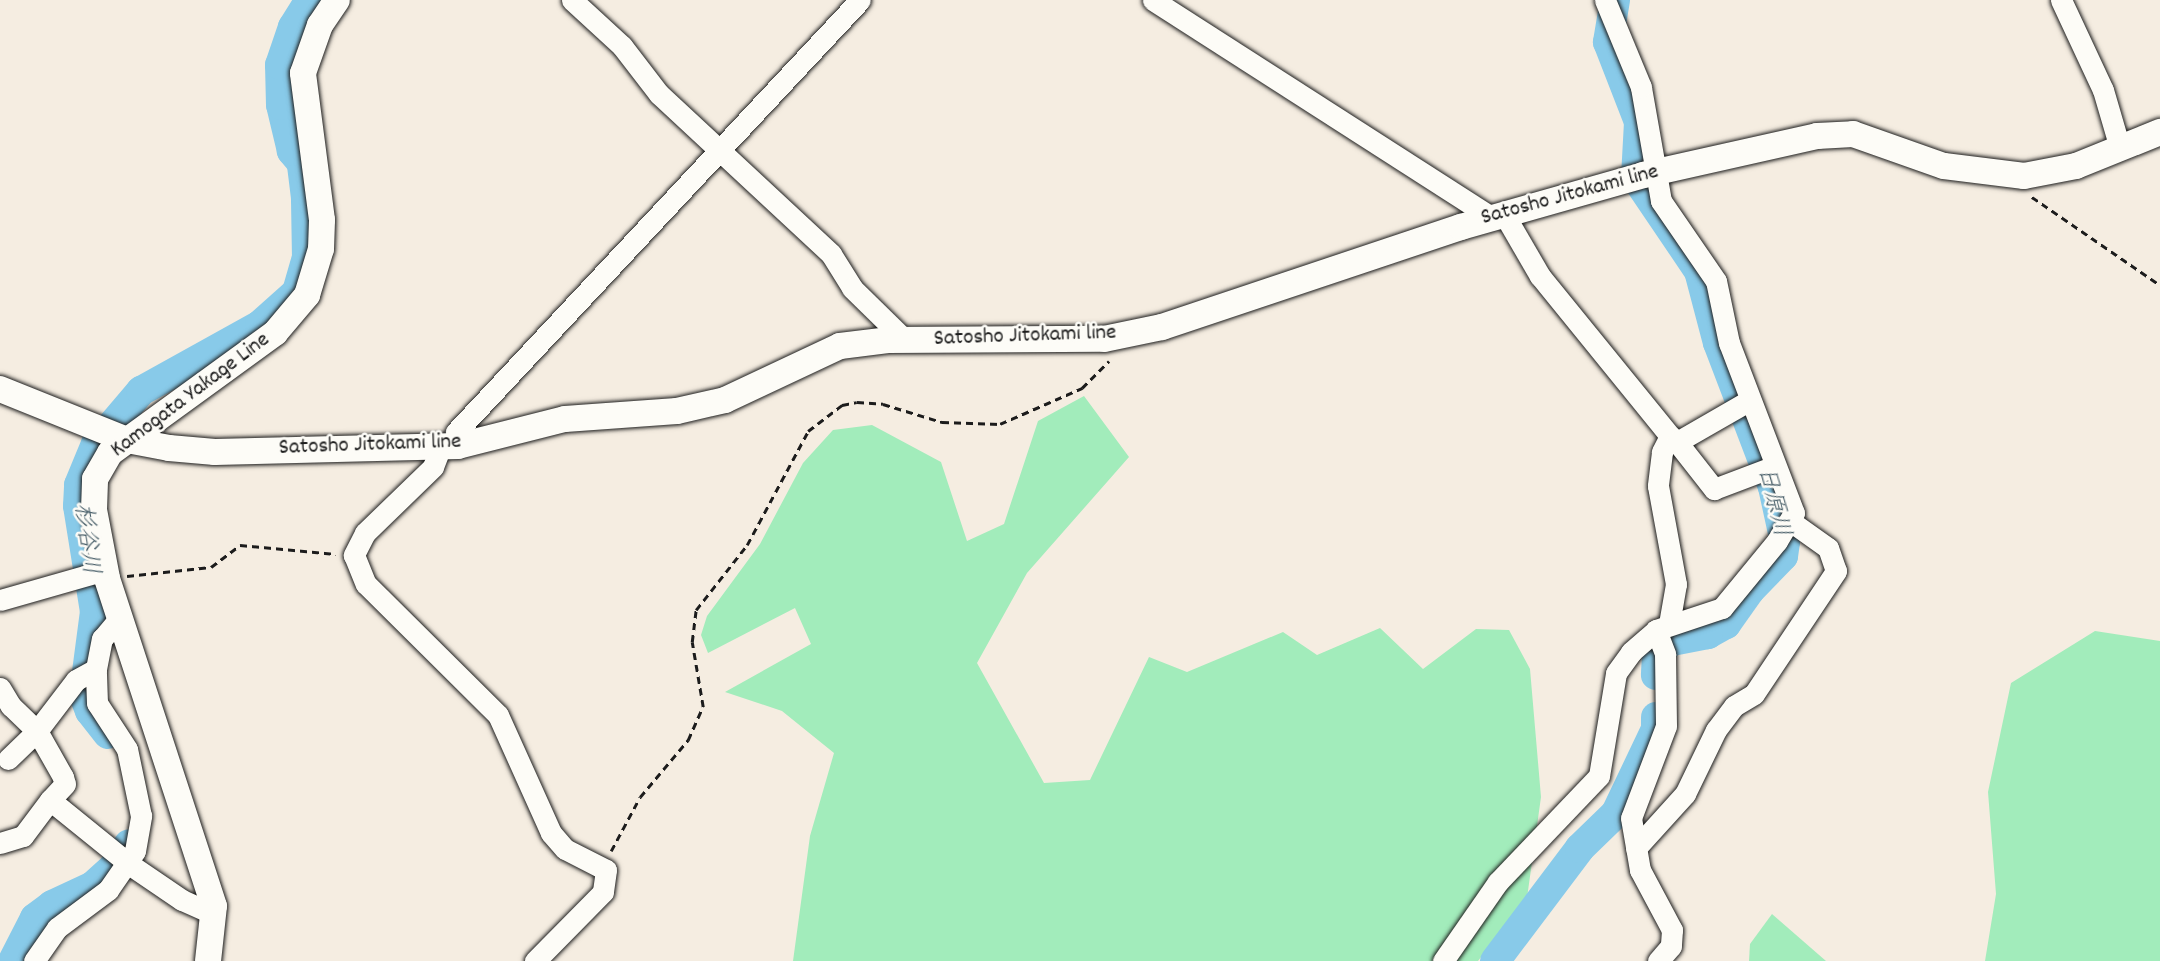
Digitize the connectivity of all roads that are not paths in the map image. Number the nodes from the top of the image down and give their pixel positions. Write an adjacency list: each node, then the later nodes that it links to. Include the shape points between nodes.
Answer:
1 (337, 0): 15 (main road, Kamogata Yakage Line, via 320,25 303,73 322,220 319,261 307,295 275,333)
2 (572, 0): 9 (street, via 622,46 659,94)
3 (860, 0): 9 (street)
4 (1153, 0): 11 (street)
5 (2061, 0): 8 (street, via 2104,90)
6 (1609, 12): 10 (street, via 1642,87)
7 (2160, 132): 8 (main road, Satosho Jitokami line)
8 (2120, 148): 10 (main road, Satosho Jitokami line, via 2076,166 2024,176 1944,166 1853,134 1817,135)
9 (719, 153): 12 (street, via 831,254 852,288); 17 (street, via 456,432)
10 (1643, 175): 11 (main road, Satosho Jitokami line); 14 (street, via 1716,281)
11 (1498, 216): 12 (main road, Satosho Jitokami line, via 1151,329 1104,338); 16 (street, via 1540,276)
12 (904, 339): 17 (main road, Satosho Jitokami line, via 840,346 725,400 677,411 565,419)
13 (0, 389): 15 (main road, Satosho Jitokami line)
14 (1743, 403): 16 (street); 18 (street)
15 (121, 438): 17 (main road, Satosho Jitokami line, via 215,452); 20 (main road, Kamogata Yakage Line, via 95,479)
16 (1674, 439): 18 (street, via 1714,489); 23 (street, via 1662,452 1658,486 1675,584)
17 (450, 446): 35 (street, via 365,533 354,555 366,584 498,715 551,833 565,849 606,870 603,892)
18 (1769, 468): 19 (street, via 1794,513)
19 (1785, 530): 23 (street, via 1721,608); 30 (street, via 1828,548 1836,571 1754,694 1734,706 1716,730 1685,794)
20 (98, 573): 21 (street); 22 (main road, Kamogata Yakage Line)
21 (0, 600)
22 (118, 620): 24 (street, via 102,639); 32 (main road, Kamogata Yakage Line, via 184,804)
23 (1663, 637): 30 (street, via 1666,726 1633,803); 36 (street, via 1616,673 1599,776 1498,883)
24 (89, 672): 26 (street); 31 (street, via 97,704 127,749 138,801 139,831)
25 (0, 688): 26 (street)
26 (37, 731): 27 (street); 28 (street, via 65,783)
27 (8, 760)
28 (50, 800): 29 (street, via 23,836); 31 (street)
29 (0, 843)
30 (1636, 848): 37 (street, via 1640,870 1672,930 1671,946)
31 (125, 859): 32 (street, via 182,900); 33 (street, via 107,890 57,928)
32 (214, 914): 34 (main road, Kamogata Yakage Line)
33 (34, 961)
34 (208, 961)
35 (535, 961)
36 (1443, 961)
37 (1658, 961)

